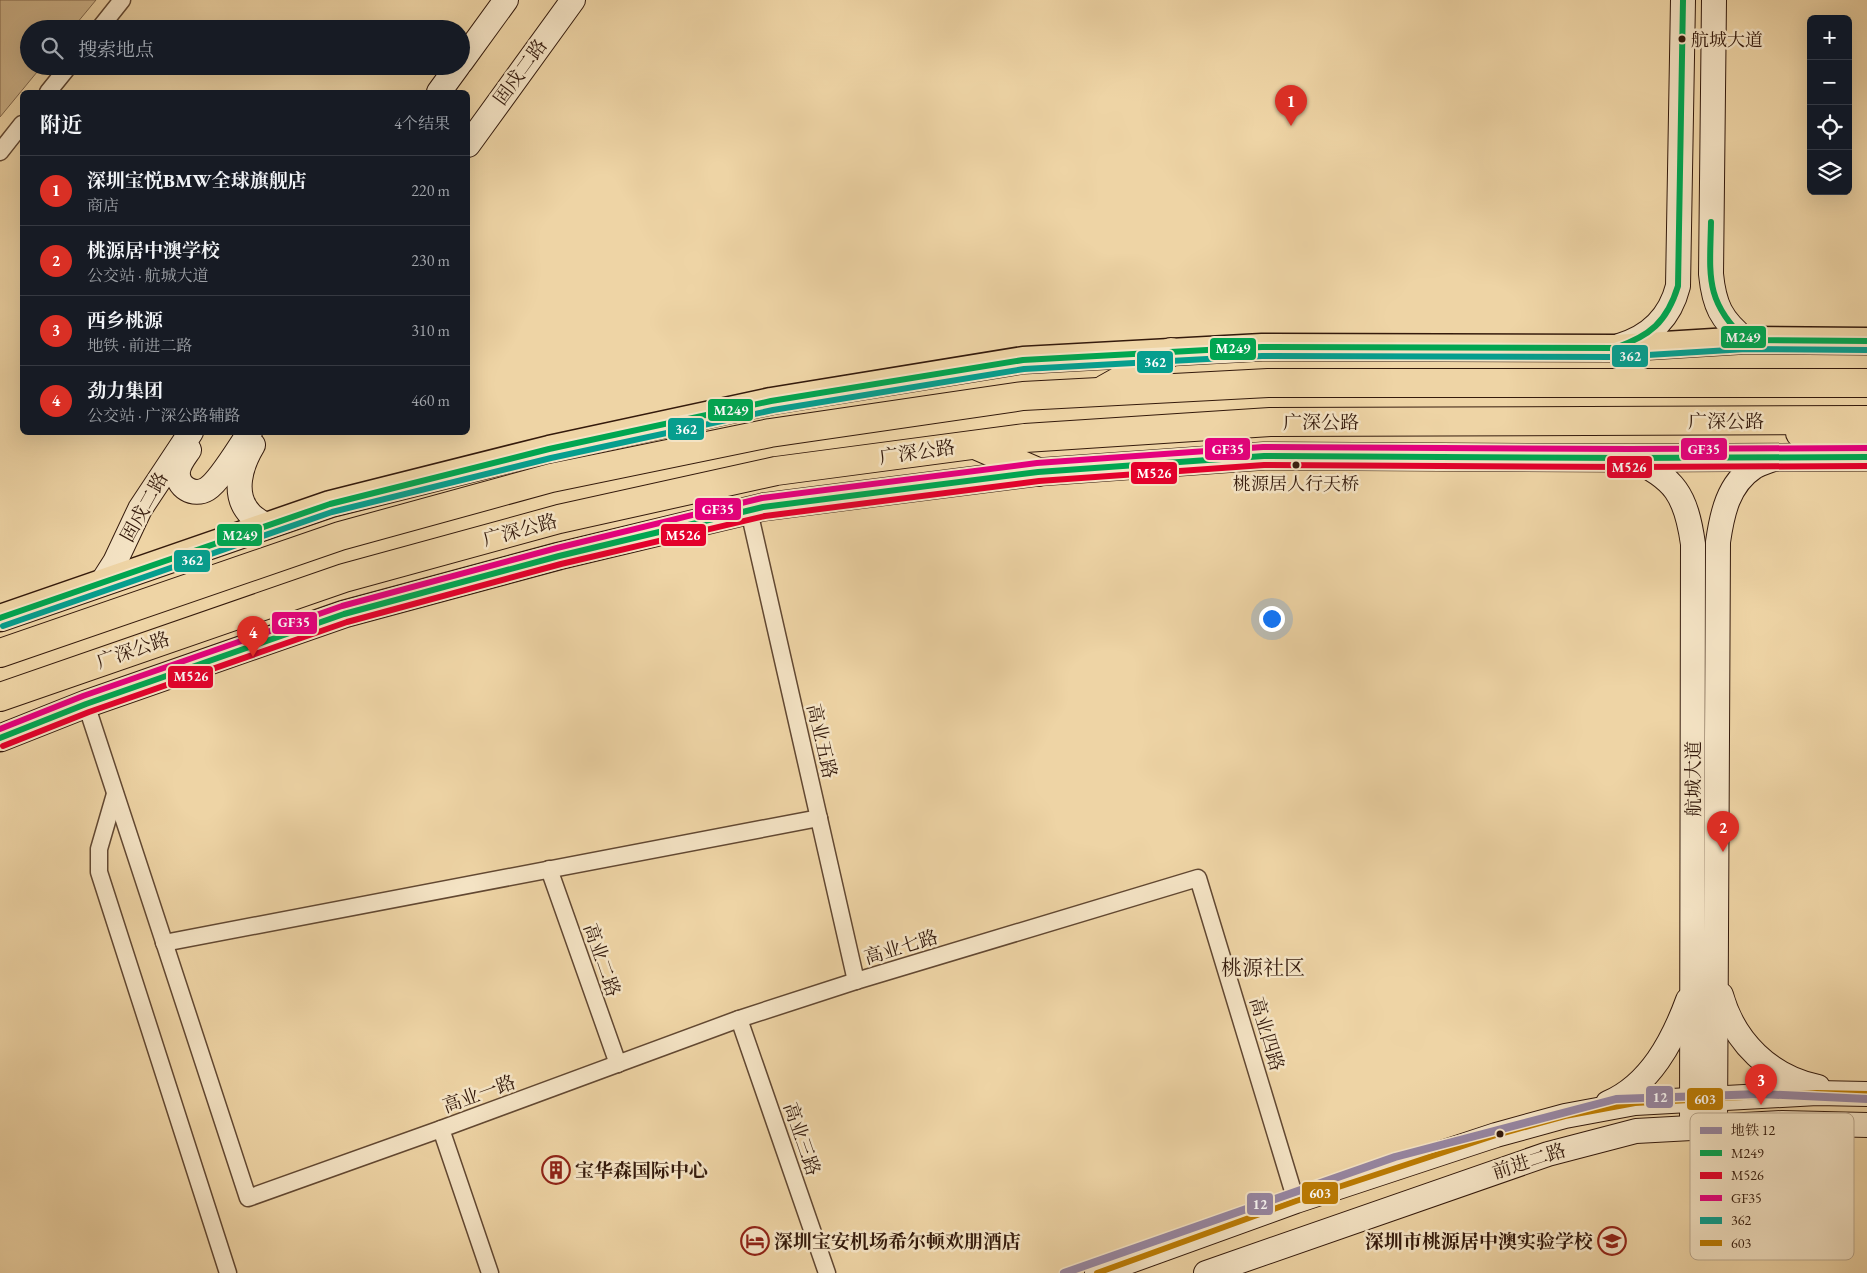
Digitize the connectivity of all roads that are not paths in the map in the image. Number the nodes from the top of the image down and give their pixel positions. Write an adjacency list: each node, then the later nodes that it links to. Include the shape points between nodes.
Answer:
1 (122, 0): 6 (street)
2 (506, 0): 7 (main road)
3 (573, 0): 13 (main road, 固戍二路)
4 (1683, 0): 16 (main road)
5 (1714, 0): 15 (main road)
6 (106, 20)
7 (470, 50)
8 (62, 75): 10 (street)
9 (451, 75): 11 (main road)
10 (50, 90)
11 (440, 90)
12 (20, 127): 14 (street)
13 (470, 142)
14 (0, 152)
15 (1712, 171): 16 (main road, via 1706,184 1696,188 1683,181); 17 (main road, via 1713,296 1731,328)
16 (1680, 172): 19 (main road, via 1678,286 1674,300 1656,327 1634,342)
17 (1746, 340): 18 (main road); 19 (main road)
18 (1867, 341)
19 (1615, 348): 20 (main road, via 1262,347)
20 (1171, 352): 22 (highway); 36 (main road, via 1023,360 771,401 550,449 330,504)
21 (1867, 383): 22 (highway, 广深公路, via 1268,383)
22 (1098, 392): 39 (highway, 广深公路, via 1022,396 770,433 551,478 340,536)
23 (1867, 420): 24 (highway, 广深公路)
24 (1727, 421): 29 (highway); 30 (highway, 广深公路, via 1270,422 1025,438)
25 (188, 435): 37 (main road, 固戍二路, via 140,509)
26 (200, 435): 27 (main road, via 178,472 184,487 194,492 211,487)
27 (248, 435)
28 (260, 435): 36 (main road, via 247,455 239,488 250,515)
29 (1867, 444)
30 (974, 445): 34 (highway); 40 (highway, 广深公路, via 776,471 559,519 344,578)
31 (1867, 457): 33 (main road)
32 (1630, 458): 33 (main road); 34 (main road, via 1264,456); 48 (main road, 航城大道, via 1670,482 1690,520)
33 (1776, 458): 48 (main road, 航城大道, via 1754,467 1739,480 1729,496 1718,542)
34 (1038, 472): 35 (main road)
35 (749, 510): 41 (main road, via 559,556 344,614); 44 (street, 高业五路)
36 (267, 526): 37 (main road)
37 (101, 584): 38 (main road)
38 (0, 618)
39 (0, 653)
40 (0, 696)
41 (86, 704): 42 (main road); 43 (street)
42 (0, 738)
43 (116, 794): 47 (street); 61 (street, via 99,849 99,872)
44 (819, 818): 45 (street); 49 (street, 高业五路)
45 (549, 869): 47 (street); 51 (street, 高业二路)
46 (1198, 878): 49 (street, 高业七路); 60 (street, 高业四路)
47 (164, 942): 59 (street, via 248,1198)
48 (1704, 976): 52 (main road, via 1735,1030 1768,1066 1787,1077 1814,1086); 53 (main road, 航城大道); 54 (main road, via 1688,1000 1669,1043 1640,1083 1622,1098)
49 (856, 981): 50 (street, 高业七路)
50 (739, 1019): 51 (street, 高业七路); 63 (street, 高业三路)
51 (618, 1064): 59 (street, 高业一路)
52 (1858, 1094): 53 (main road, 前进二路)
53 (1704, 1099): 54 (main road, 前进二路); 55 (main road, 航城大道)
54 (1595, 1109): 60 (main road, 前进二路, via 1496,1135)
55 (1704, 1113)
56 (1854, 1124): 57 (main road, 前进二路)
57 (1867, 1125)
58 (1690, 1128): 65 (main road, 前进二路, via 1636,1132 1548,1154)
59 (440, 1130): 62 (street, 高业一路)
60 (1296, 1201): 64 (main road, 前进二路)
61 (228, 1273)
62 (490, 1273)
63 (827, 1273)
64 (1097, 1273)
65 (1206, 1273)

